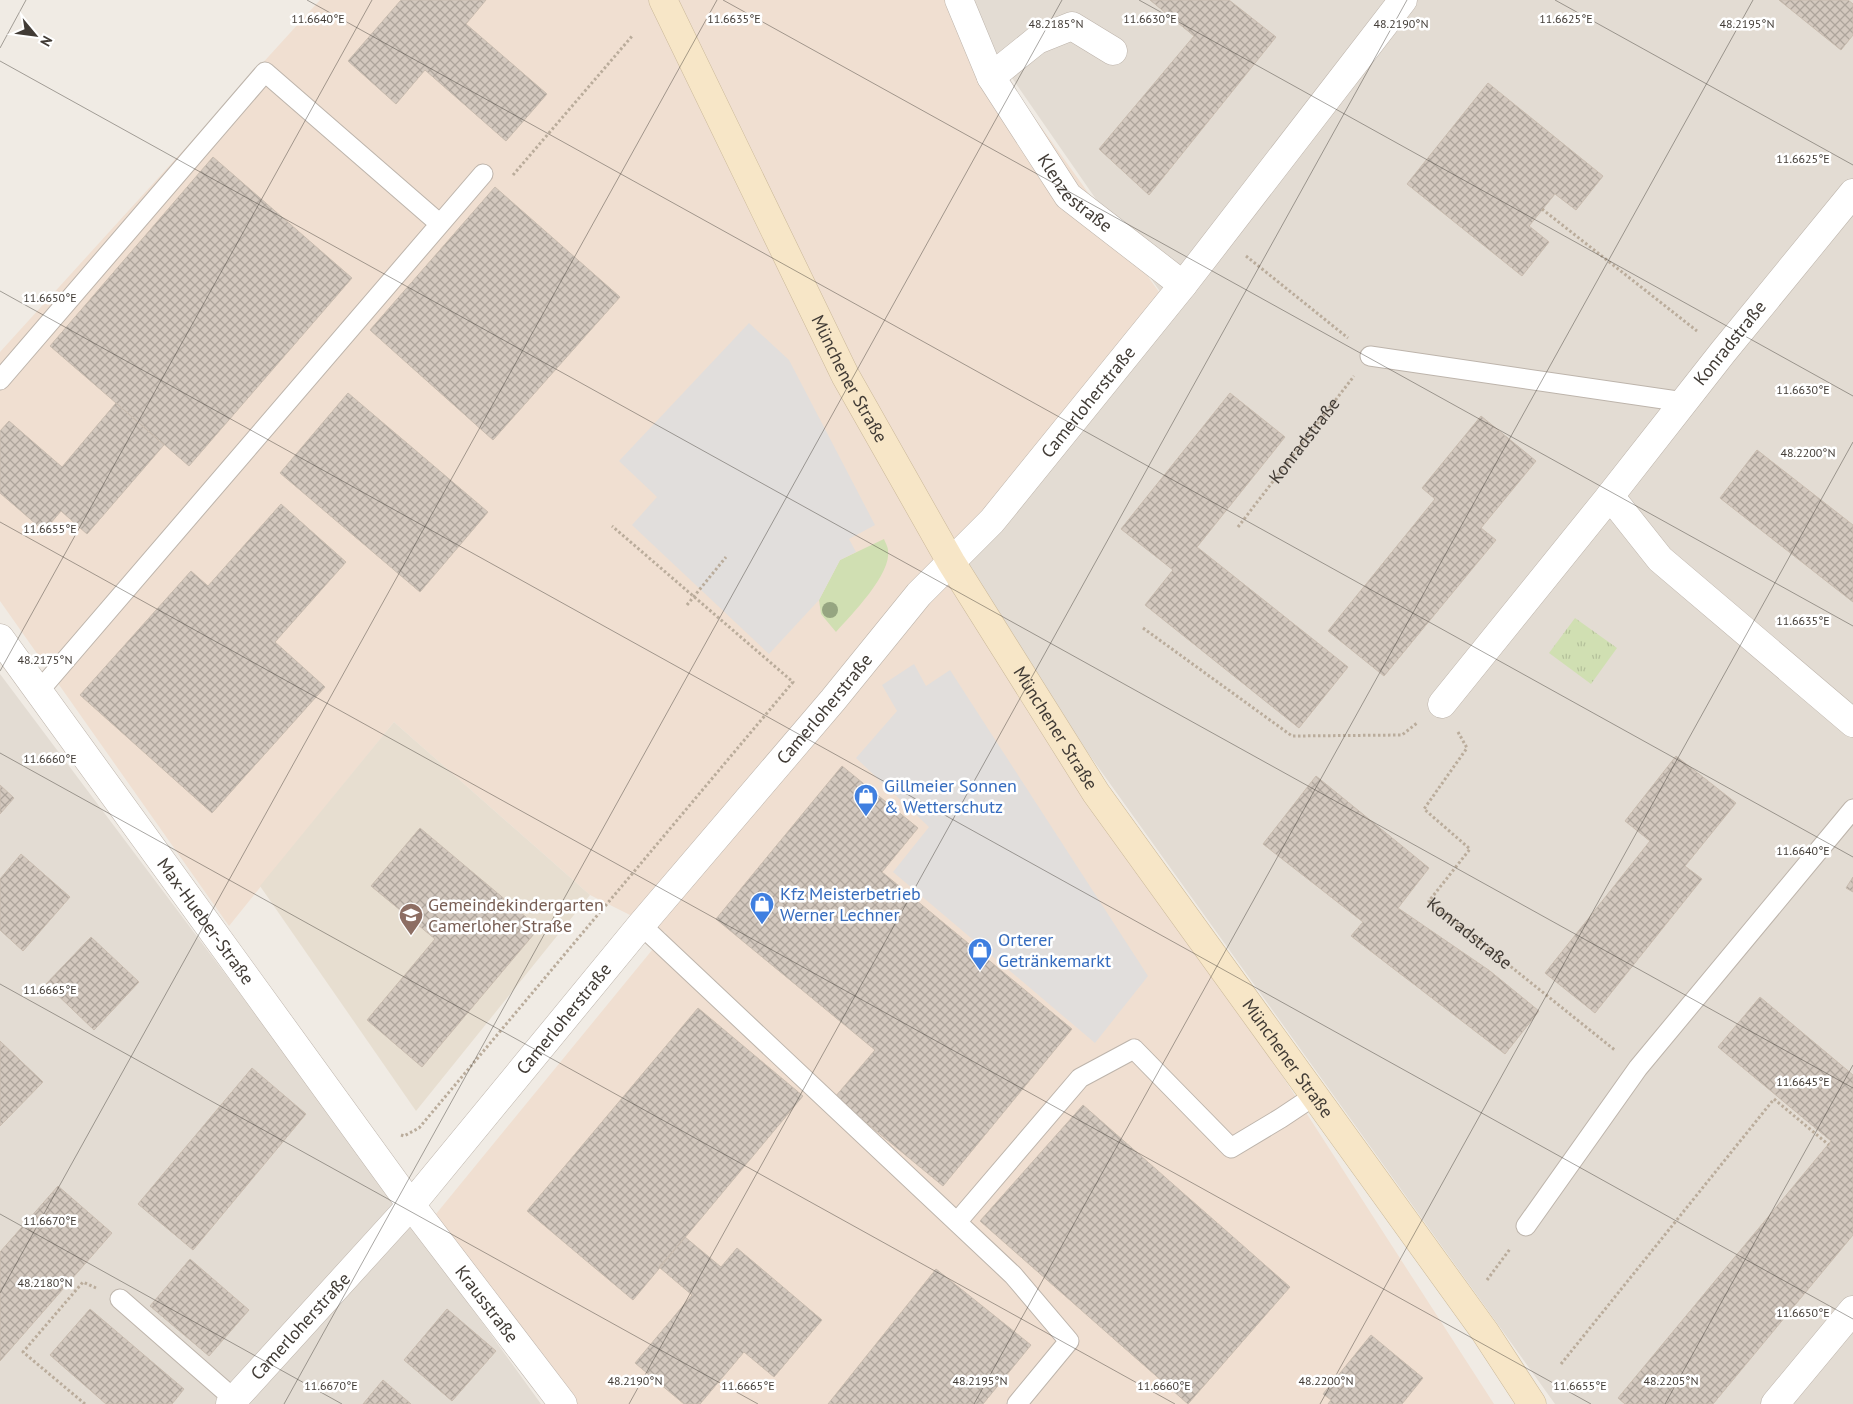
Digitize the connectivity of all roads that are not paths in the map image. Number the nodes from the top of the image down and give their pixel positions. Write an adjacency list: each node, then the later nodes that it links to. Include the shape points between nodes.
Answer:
1 (663, 0): 14 (main road, Münchener Straße, via 845,375)
2 (959, 0): 5 (street, Klenzestraße)
3 (1403, 0): 9 (street, Camerloherstraße)
4 (1113, 51): 5 (street, via 1072,26 1037,40)
5 (991, 77): 9 (street, Klenzestraße, via 1068,196)
6 (483, 174): 8 (lane)
7 (1853, 193): 12 (street, Konradstraße)
8 (440, 224): 11 (lane, via 265,72); 16 (lane)
9 (1183, 285): 14 (street, Camerloherstraße, via 992,521)
10 (1370, 356): 12 (lane)
11 (0, 380)
12 (1684, 402): 13 (street, Konradstraße)
13 (1610, 496): 17 (street, Konradstraße); 18 (street, via 1660,559)
14 (951, 562): 20 (street, Camerloherstraße, via 919,594); 21 (main road, Münchener Straße, via 1096,793)
15 (0, 638): 16 (street, Max-Hueber-Straße)
16 (39, 691): 22 (street, Max-Hueber-Straße)
17 (1442, 704)
18 (1853, 723)
19 (1853, 809): 24 (lane, via 1638,1068)
20 (641, 925): 22 (street, Camerloherstraße); 23 (lane)
21 (1314, 1096): 23 (lane, via 1231,1148 1134,1050 1080,1078); 30 (main road, Münchener Straße)
22 (411, 1204): 27 (street, Camerloherstraße); 28 (street, Krausstraße)
23 (957, 1222): 29 (lane, via 1013,1275 1069,1341)
24 (1526, 1226)
25 (120, 1299): 27 (lane)
26 (1853, 1310): 31 (street)
27 (235, 1402)
28 (563, 1404)
29 (1017, 1404)
30 (1532, 1404)
31 (1776, 1404)

